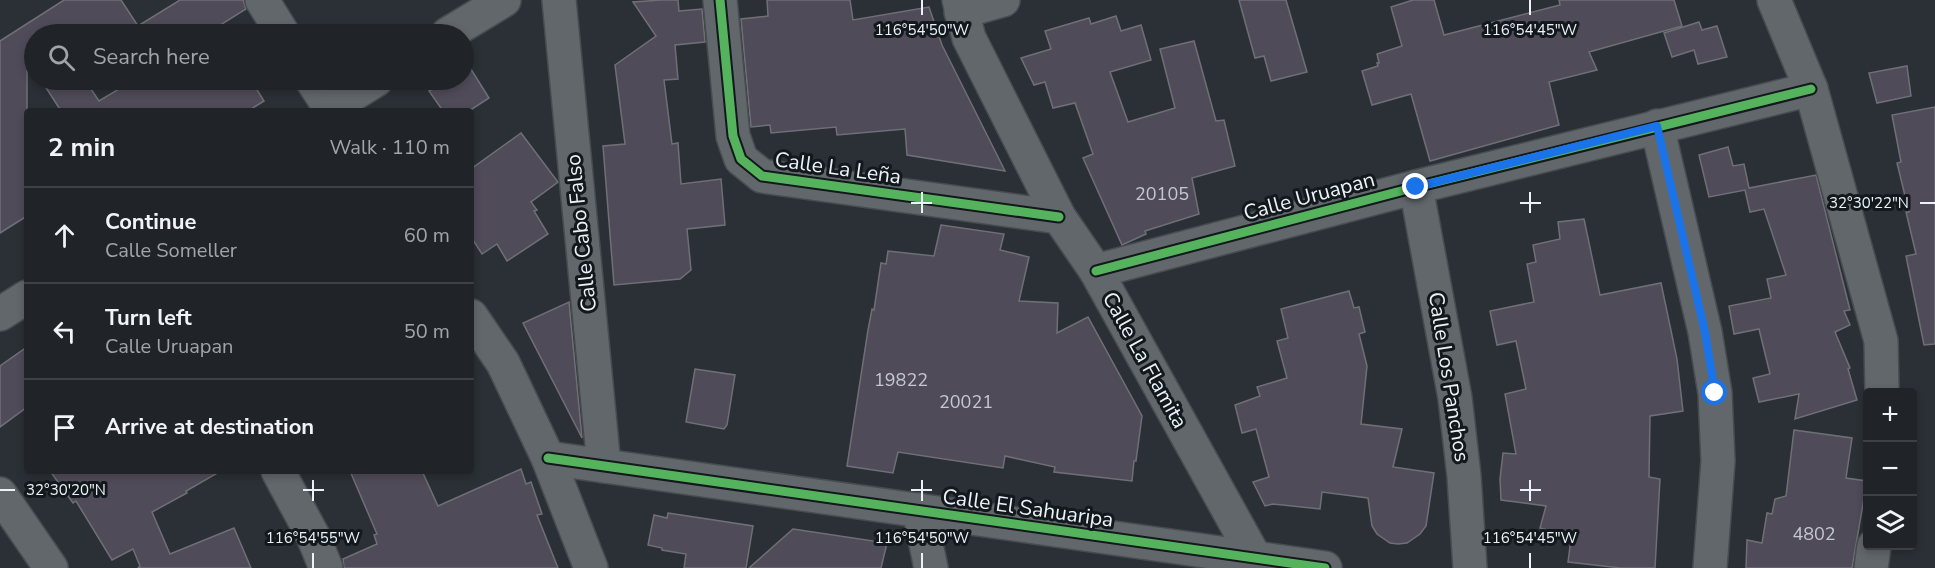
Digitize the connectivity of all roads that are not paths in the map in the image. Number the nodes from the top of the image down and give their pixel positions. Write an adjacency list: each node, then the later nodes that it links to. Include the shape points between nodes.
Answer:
1 (262, 0): 8 (street)
2 (504, 0): 9 (street)
3 (559, 0): 24 (street, Calle Cabo Falso)
4 (720, 0): 17 (street, Calle La Leña, via 733,136 741,159 762,176)
5 (1003, 0): 7 (street)
6 (1774, 0): 10 (street)
7 (960, 6): 17 (street, Calle La Flamita, via 969,38)
8 (277, 24)
9 (464, 24)
10 (1812, 89): 15 (street, Calle Uruapan); 22 (street, via 1881,341)
11 (318, 90): 13 (street)
12 (360, 90): 14 (street)
13 (328, 108)
14 (332, 108)
15 (1657, 126): 16 (street, Calle Uruapan); 36 (street, via 1705,332 1715,393 1718,461)
16 (1416, 187): 18 (street, Calle Uruapan); 35 (street, Calle Los Panchos, via 1455,398)
17 (1059, 217): 18 (street, Calle La Flamita)
18 (1096, 271): 29 (street, Calle La Flamita)
19 (24, 299): 20 (street)
20 (0, 314)
21 (474, 320): 23 (street, via 503,363)
22 (1882, 388)
23 (548, 458): 24 (street, Calle El Sahuaripa); 32 (street)
24 (604, 465): 27 (street, Calle El Sahuaripa)
25 (280, 474): 31 (street)
26 (0, 494): 30 (street)
27 (919, 510): 29 (street, Calle El Sahuaripa); 33 (street)
28 (1873, 550): 37 (street)
29 (1255, 558): 34 (street, Calle El Sahuaripa)
30 (51, 568)
31 (326, 568)
32 (591, 568)
33 (931, 568)
34 (1325, 568)
35 (1470, 568)
36 (1710, 568)
37 (1871, 568)

